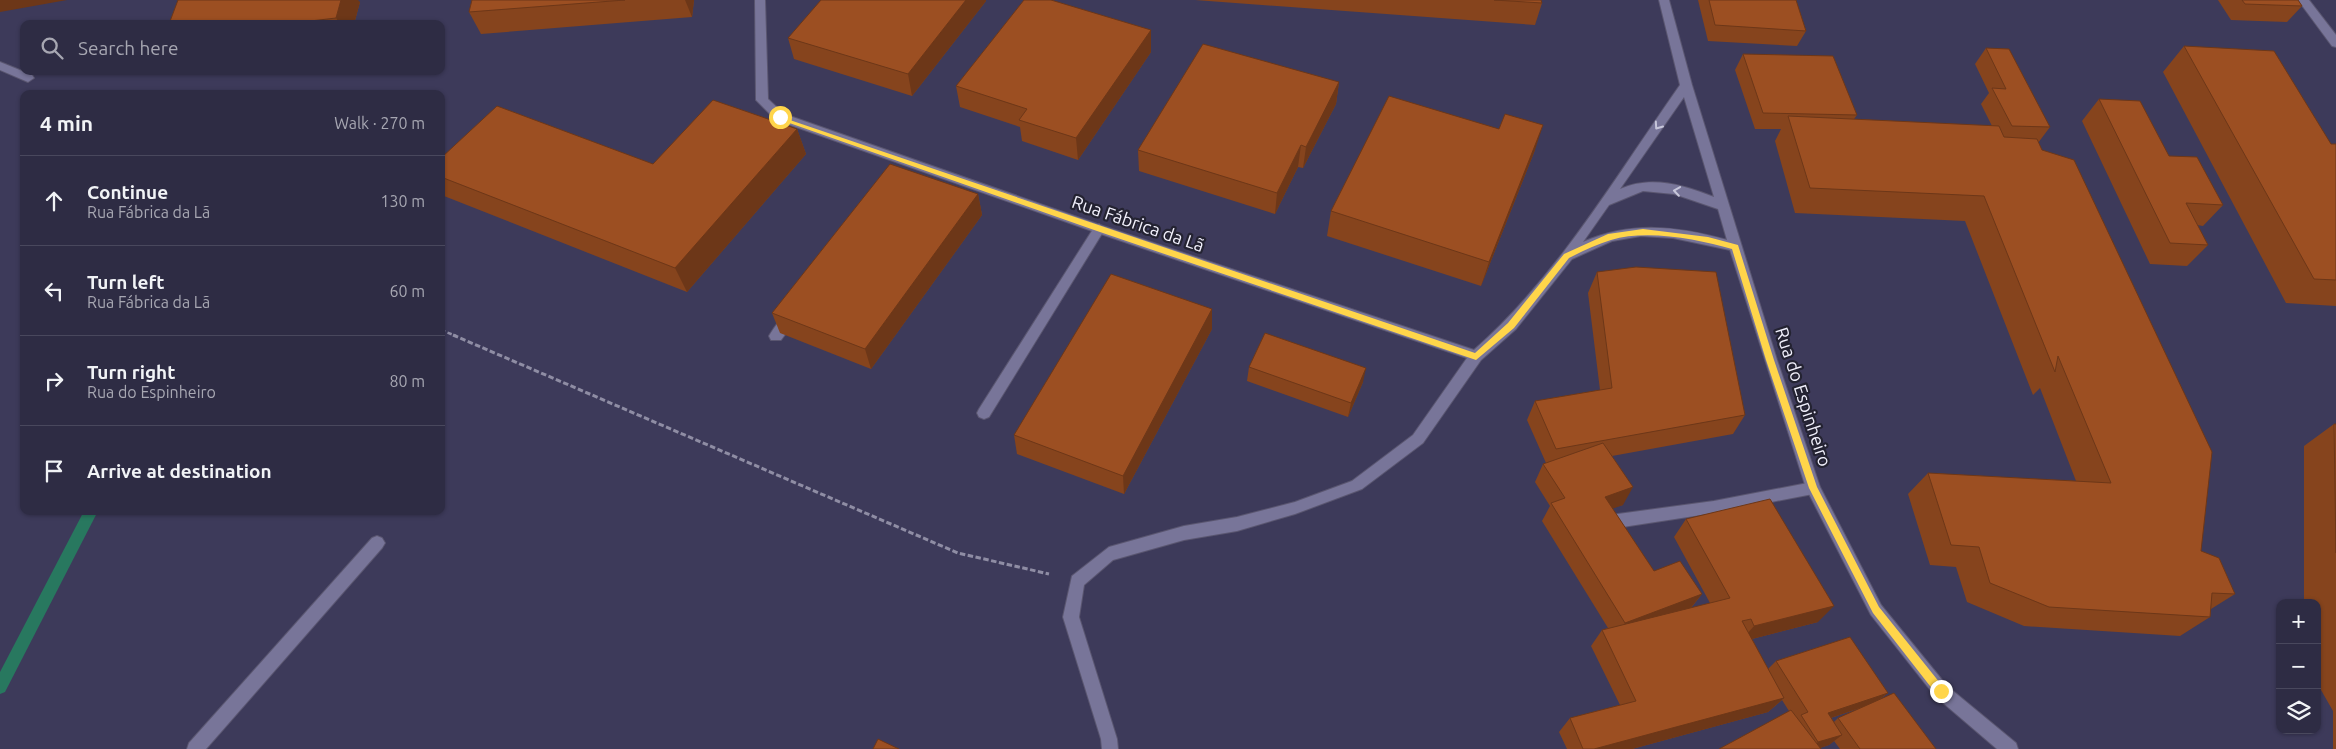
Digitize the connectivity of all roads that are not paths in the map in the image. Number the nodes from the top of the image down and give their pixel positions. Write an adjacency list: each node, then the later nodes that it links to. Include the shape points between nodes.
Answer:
1 (760, 0): 12 (street, Rua Fábrica da Lã, via 762,100 780,117 908,167)
2 (1664, 0): 9 (street, Rua do Espinheiro)
3 (2303, 0): 4 (street)
4 (2336, 42)
5 (0, 66): 6 (street)
6 (20, 75)
7 (21, 75): 8 (street)
8 (28, 78)
9 (1686, 85): 10 (street, one-way to 10); 11 (street, Rua do Espinheiro)
10 (1606, 201): 11 (street, one-way to 10, via 1684,191 1642,186); 14 (street)
11 (1723, 206): 13 (street, Rua do Espinheiro)
12 (1099, 229): 17 (street, Rua Fábrica da Lã); 18 (street)
13 (1736, 247): 14 (street, via 1708,239 1643,232 1611,236); 19 (street, Rua do Espinheiro)
14 (1566, 256): 17 (street, via 1511,325)
15 (800, 304): 16 (street)
16 (776, 336)
17 (1476, 356): 23 (street, via 1418,439 1357,485 1295,508 1109,554 1077,580 1072,617)
18 (984, 413)
19 (1813, 488): 20 (street); 24 (street, Rua do Espinheiro, via 1876,610 1941,691)
20 (1592, 525)
21 (377, 543): 22 (street)
22 (195, 749)
23 (1110, 749)
24 (2010, 749)

